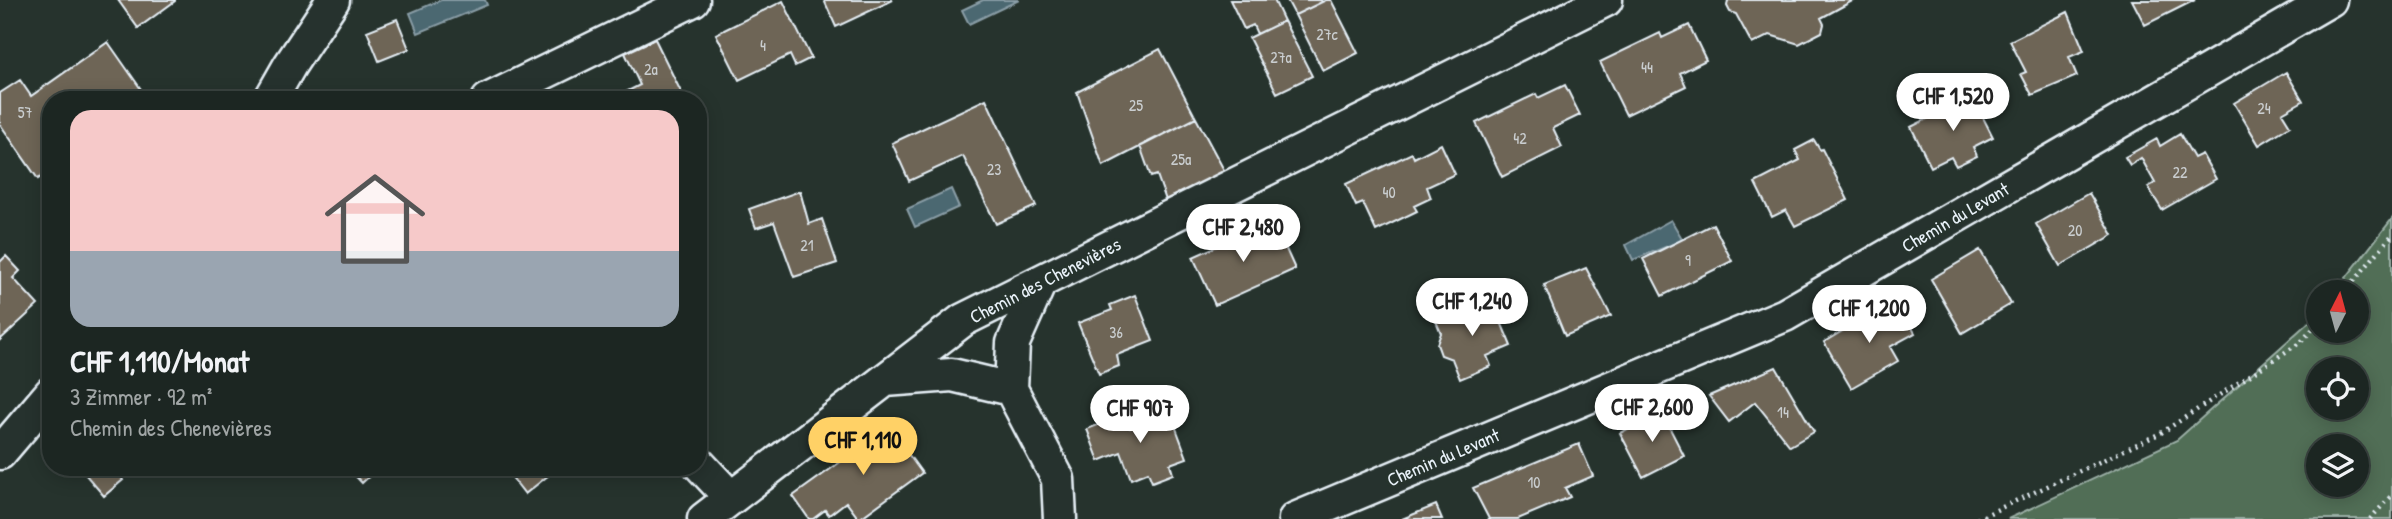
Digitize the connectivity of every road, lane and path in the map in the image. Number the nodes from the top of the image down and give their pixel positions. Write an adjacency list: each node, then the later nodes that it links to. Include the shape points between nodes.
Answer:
1 (333, 0): 5 (street)
2 (693, 0): 6 (street)
3 (1606, 0): 9 (street, Chemin des Chenevières)
4 (2330, 0): 20 (street, Chemin du Levant, via 1785,315)
5 (276, 91)
6 (506, 91)
7 (2392, 235): 8 (path)
8 (2355, 280)
9 (1040, 282): 11 (street, Chemin des Chenevières, via 963,320); 12 (street, via 1013,343)
10 (2306, 336): 21 (path, via 2161,433)
11 (885, 380): 12 (street, via 952,375); 17 (street, Chemin des Chenevières)
12 (1011, 389): 19 (street, via 1058,479)
13 (42, 404): 14 (street)
14 (0, 453)
15 (707, 473): 17 (street)
16 (2392, 495): 22 (path)
17 (730, 497): 18 (street, Chemin des Chenevières)
18 (704, 519)
19 (1060, 519)
20 (1295, 519)
21 (1977, 519)
22 (2370, 519)

